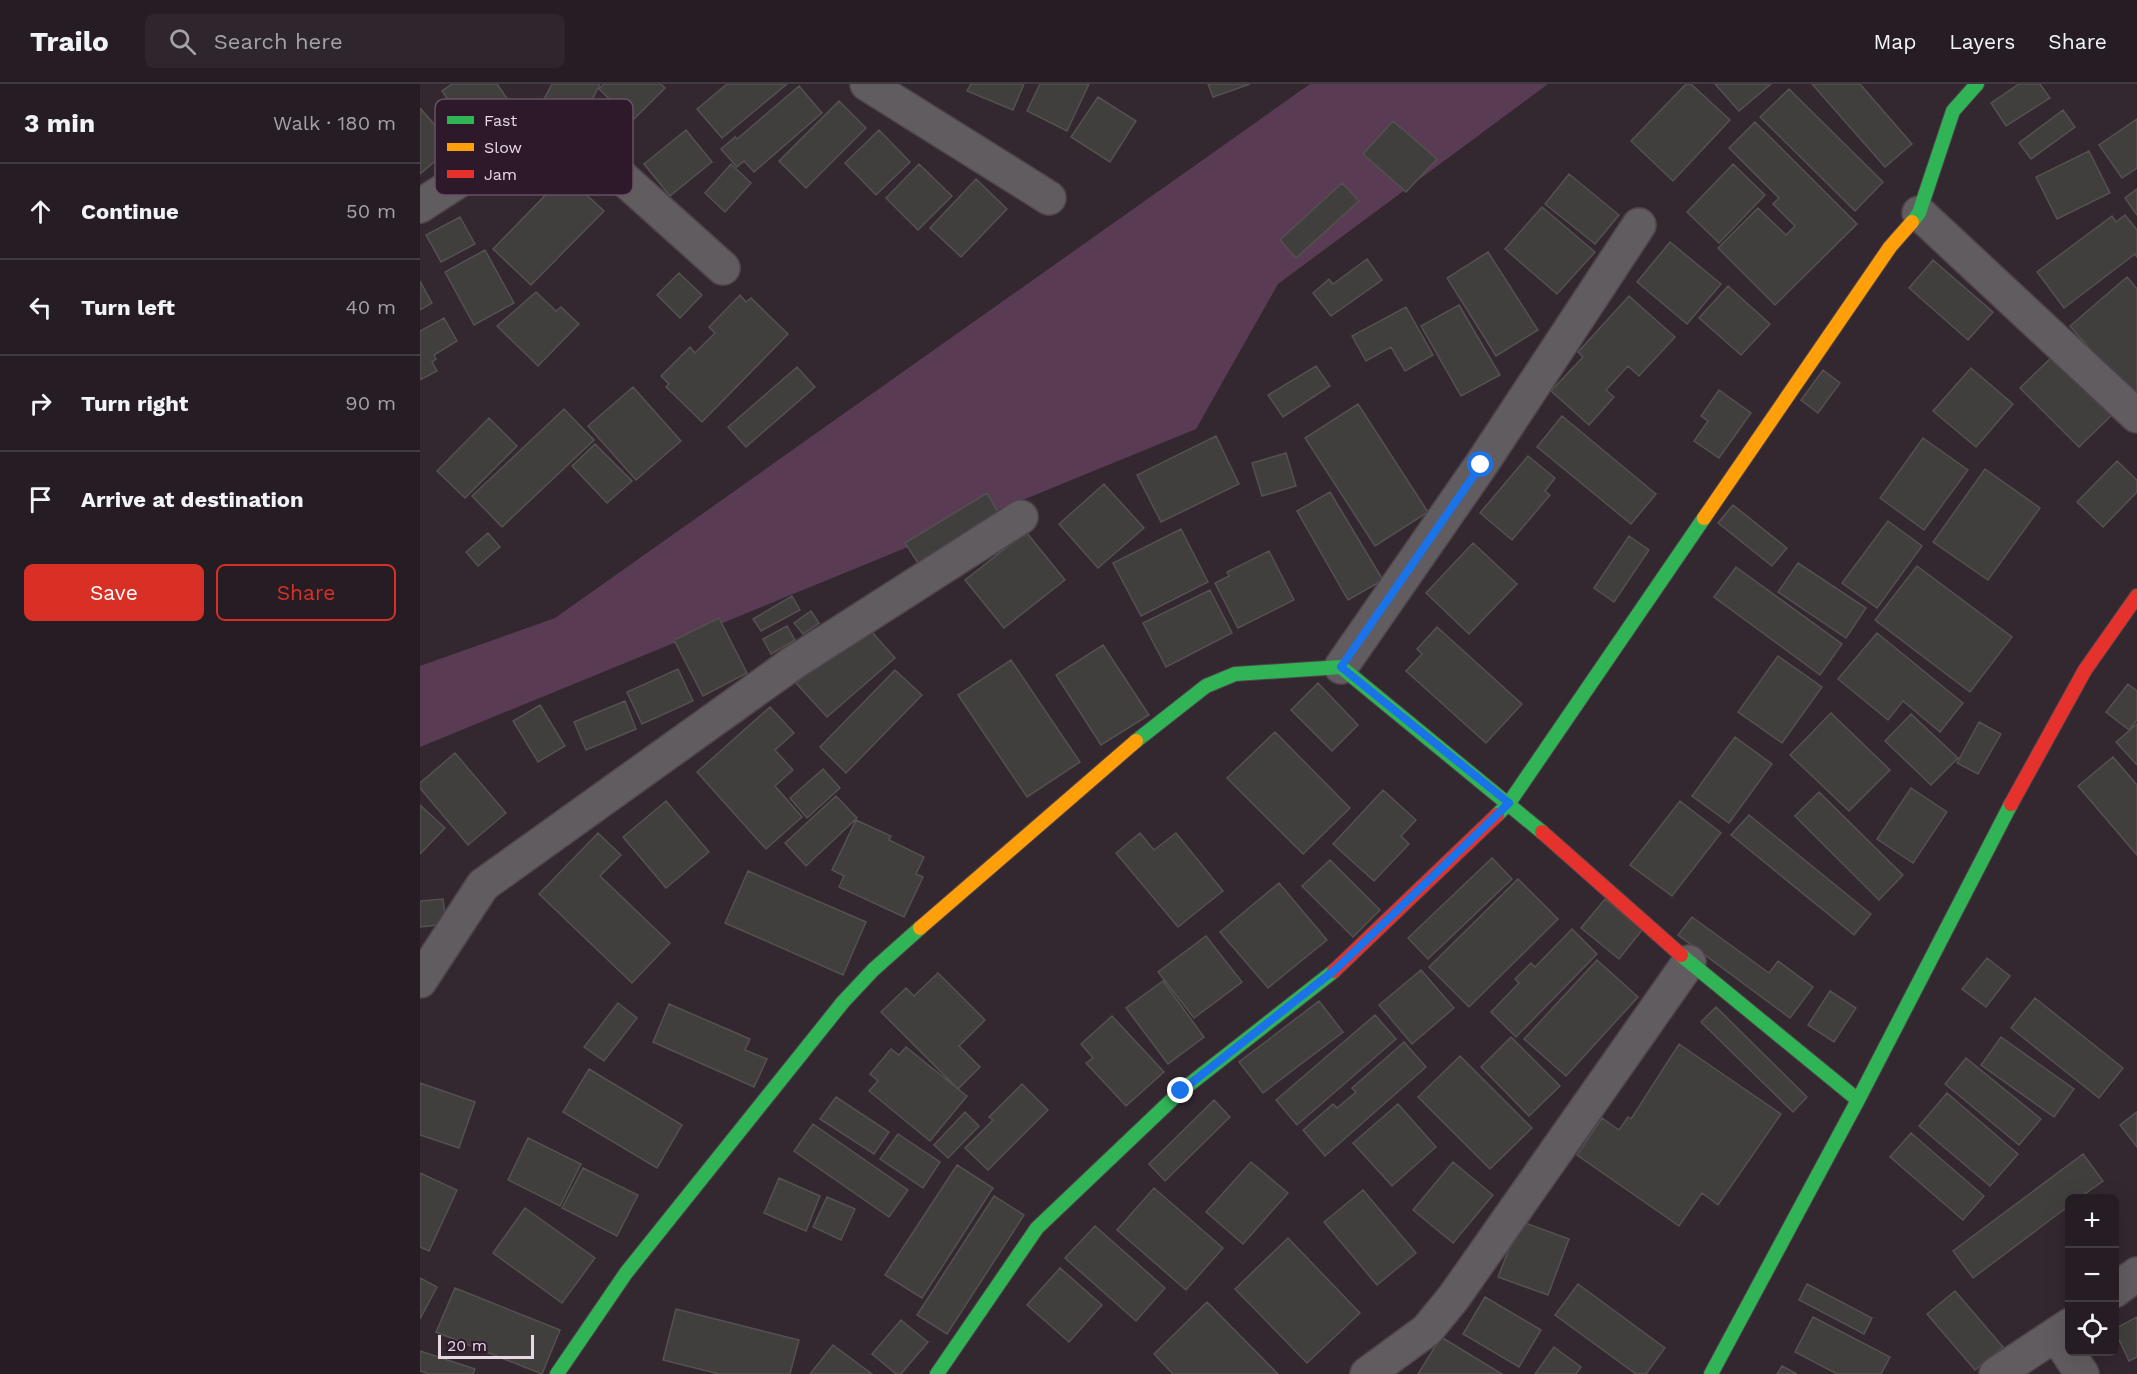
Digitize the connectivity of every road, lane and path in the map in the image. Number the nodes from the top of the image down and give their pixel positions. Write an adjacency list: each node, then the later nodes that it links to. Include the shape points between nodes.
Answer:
1 (867, 84): 5 (street)
2 (1977, 84): 7 (street, via 1953,111)
3 (633, 187): 9 (street)
4 (436, 195): 6 (street)
5 (1049, 198)
6 (420, 206)
7 (1919, 213): 10 (street); 14 (street, via 1890,247)
8 (1639, 225): 13 (street, via 1481,465)
9 (723, 268)
10 (2137, 416)
11 (1021, 517): 16 (street, via 793,663 483,885)
12 (2137, 596): 17 (street, via 2085,670 2034,760)
13 (1341, 667): 14 (street); 21 (street, via 1235,674 1206,686 1110,762 873,970 843,1002 626,1273)
14 (1509, 803): 15 (street); 22 (street, via 1336,969 1181,1091 1037,1228)
15 (1689, 962): 17 (street); 23 (street, via 1454,1298 1427,1330)
16 (420, 981)
17 (1858, 1100): 24 (street)
18 (2137, 1275): 19 (street)
19 (2119, 1288)
20 (2063, 1330): 25 (street); 26 (street)
21 (557, 1374)
22 (937, 1374)
23 (1367, 1374)
24 (1711, 1374)
25 (1996, 1374)
26 (2082, 1374)

